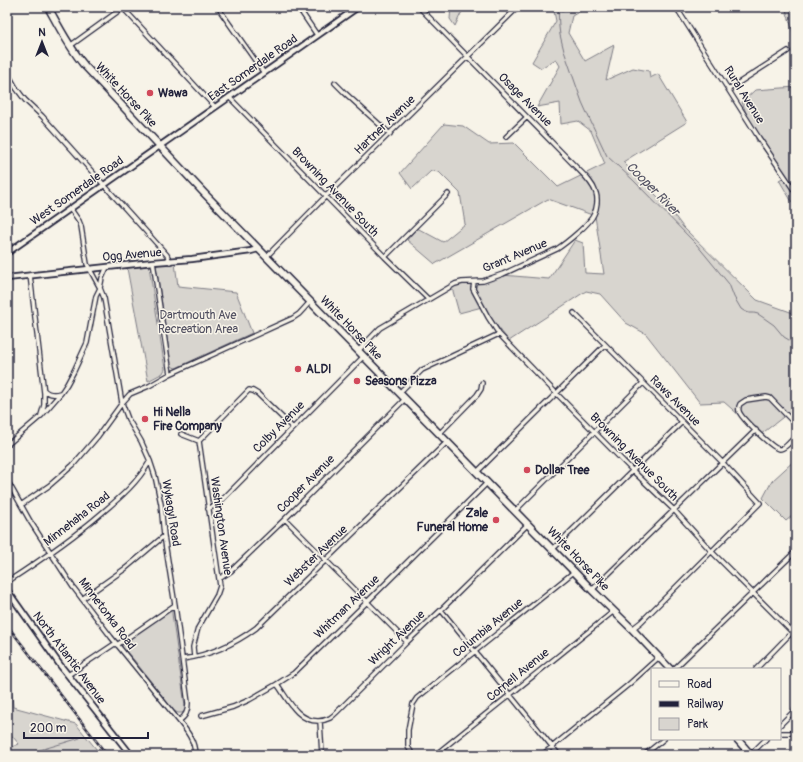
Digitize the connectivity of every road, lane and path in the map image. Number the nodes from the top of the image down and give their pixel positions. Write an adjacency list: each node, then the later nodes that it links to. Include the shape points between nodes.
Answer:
1 (48, 7): 10 (highway, White Horse Pike)
2 (219, 7): 14 (street)
3 (298, 7): 9 (street)
4 (358, 7): 9 (street, East Somerdale Road)
5 (419, 7): 12 (street, Osage Avenue)
6 (518, 7): 12 (street, Hartner Avenue)
7 (676, 7): 16 (street, Rural Avenue)
8 (124, 8): 10 (street); 18 (street)
9 (317, 35): 14 (street, East Somerdale Road)
10 (70, 46): 22 (highway, White Horse Pike, via 84,65)
11 (788, 51): 16 (street)
12 (468, 57): 19 (street, Osage Avenue); 20 (street, Hartner Avenue)
13 (7, 72): 23 (street, via 25,100)
14 (264, 73): 17 (street, East Somerdale Road)
15 (335, 83): 20 (street)
16 (729, 89): 24 (street, Rural Avenue)
17 (229, 97): 18 (street, East Somerdale Road); 26 (street, Browning Avenue South)
18 (215, 107): 22 (street, East Somerdale Road)
19 (527, 117): 21 (street); 28 (street, Osage Avenue, via 593,186 598,200)
20 (390, 134): 26 (street, Hartner Avenue)
21 (506, 137)
22 (159, 146): 23 (street, West Somerdale Road); 29 (highway, White Horse Pike)
23 (104, 184): 27 (street, West Somerdale Road); 34 (street, via 167,255)
24 (796, 193)
25 (448, 194): 32 (street)
26 (326, 196): 31 (street, Hartner Avenue); 32 (street, Browning Avenue South)
27 (70, 208): 30 (street, West Somerdale Road); 36 (street, via 81,226)
28 (594, 215): 39 (street, Grant Avenue, via 566,244 503,274)
29 (258, 249): 31 (highway, White Horse Pike); 34 (street, Ogg Avenue)
30 (7, 253)
31 (266, 257): 42 (highway, White Horse Pike)
32 (385, 257): 41 (street, Browning Avenue South)
33 (153, 262): 34 (street, Ogg Avenue); 35 (street, Ogg Avenue); 48 (street)
34 (170, 262)
35 (107, 267): 36 (street, Ogg Avenue); 40 (street)
36 (88, 269): 37 (street, Ogg Avenue); 40 (street, Wykagyl Road)
37 (30, 276): 38 (street, Ogg Avenue); 51 (street)
38 (7, 278)
39 (474, 282): 41 (street, Grant Avenue, via 455,284); 44 (street, Browning Avenue South, via 473,289)
40 (100, 288): 52 (street, via 96,296 87,343); 56 (street, Wykagyl Road, via 104,298)
41 (428, 300): 46 (street, Grant Avenue, via 380,328)
42 (310, 302): 46 (highway, White Horse Pike); 48 (street, via 293,318)
43 (574, 313): 45 (street, Raws Avenue)
44 (499, 334): 53 (street, via 422,370); 54 (street, Browning Avenue South)
45 (605, 345): 50 (street, Raws Avenue); 54 (street)
46 (358, 351): 47 (highway, White Horse Pike)
47 (363, 357): 53 (highway, White Horse Pike); 60 (street, Colby Avenue)
48 (170, 374): 56 (street, via 130,394)
49 (482, 383): 64 (street, via 477,395)
50 (643, 383): 58 (street, Raws Avenue); 62 (street)
51 (43, 390): 52 (street, via 55,395); 57 (street, via 44,404)
52 (61, 393): 57 (street)
53 (399, 393): 55 (highway, White Horse Pike)
54 (556, 393): 62 (street, Browning Avenue South); 72 (street)
55 (405, 399): 64 (highway, White Horse Pike); 79 (street, Cooper Avenue)
56 (122, 403): 69 (street, Wykagyl Road); 75 (street, via 73,465)
57 (41, 416): 68 (street)
58 (682, 422): 70 (street, Raws Avenue); 71 (street)
59 (796, 425): 61 (street, via 770,398 746,400 740,404 739,411)
60 (293, 428): 66 (street, via 258,394 249,390); 76 (street, Colby Avenue, via 220,502)
61 (756, 430): 65 (street, via 779,449 783,449); 70 (street)
62 (594, 432): 71 (street, Browning Avenue South); 78 (street)
63 (181, 434): 66 (street)
64 (439, 434): 67 (highway, White Horse Pike)
65 (796, 435)
66 (199, 441): 76 (street, Washington Avenue)
67 (447, 442): 72 (highway, White Horse Pike); 86 (street, Webster Avenue)
68 (7, 445)
69 (150, 461): 81 (street, Wykagyl Road, via 162,504); 85 (street, Minnehaha Road, via 126,493)
70 (722, 462): 77 (street); 84 (street, Raws Avenue, via 760,503)
71 (633, 471): 77 (street, Browning Avenue South); 82 (street)
72 (477, 472): 74 (highway, White Horse Pike)
73 (7, 480): 75 (street, Minnetonka Road)
74 (488, 482): 78 (highway, White Horse Pike); 94 (street, Whitman Avenue)
75 (21, 505): 85 (street, Minnetonka Road)
76 (208, 509): 88 (street, Washington Avenue)
77 (674, 510): 84 (street, Browning Avenue South); 91 (street)
78 (515, 511): 80 (highway, White Horse Pike)
79 (285, 519): 86 (street); 88 (street, Cooper Avenue, via 231,571)
80 (528, 524): 82 (highway, White Horse Pike); 96 (street, Wright Avenue)
81 (164, 536): 93 (street, via 126,568); 95 (street, Wykagyl Road)
82 (553, 549): 87 (highway, White Horse Pike)
83 (796, 551): 92 (street)
84 (712, 552): 92 (street, Browning Avenue South); 99 (street)
85 (51, 553): 89 (street, Minnehaha Road); 93 (street, Minnetonka Road)
86 (326, 560): 94 (street); 105 (street, Webster Avenue, via 250,633 220,650)
87 (575, 572): 91 (highway, White Horse Pike); 104 (street, Columbia Avenue)
88 (219, 579): 105 (street, Washington Avenue, via 217,595 198,628 193,647)
89 (7, 582)
90 (7, 590): 111 (street, North Atlantic Avenue)
91 (592, 590): 97 (highway, White Horse Pike)
92 (753, 593): 100 (street, Browning Avenue South); 109 (street)
93 (82, 599): 103 (street, Minnetonka Road)
94 (367, 602): 102 (street); 112 (street, Whitman Avenue, via 294,673)
95 (175, 605): 103 (street); 107 (street, Wykagyl Road)
96 (441, 610): 102 (street, Wright Avenue); 104 (street)
97 (614, 611): 99 (highway, White Horse Pike); 113 (street, Cornell Avenue)
98 (796, 628): 100 (street)
99 (632, 629): 106 (highway, White Horse Pike)
100 (792, 632): 101 (street, Browning Avenue South); 110 (street)
101 (796, 636)
102 (406, 642): 117 (street, Wright Avenue, via 337,712 330,718)
103 (116, 644): 111 (street); 116 (street, Minnetonka Road)
104 (475, 652): 113 (street); 128 (street, Columbia Avenue, via 417,698 413,704 408,730 408,747)
105 (194, 657): 107 (street, Webster Avenue)
106 (659, 657): 108 (highway, White Horse Pike); 124 (street)
107 (182, 659): 116 (street, Wykagyl Road, via 188,708)
108 (669, 668)
109 (675, 668)
110 (757, 668)
111 (68, 676): 125 (street, North Atlantic Avenue)
112 (278, 684): 115 (street, Whitman Avenue, via 249,700); 117 (street, via 298,714 313,721)
113 (510, 695): 124 (street); 129 (street, Cornell Avenue)
114 (796, 709): 118 (street)
115 (201, 716)
116 (179, 721): 126 (street, Minnetonka Road, via 194,744)
117 (320, 721): 127 (street)
118 (781, 724)
119 (781, 733): 120 (street)
120 (796, 733)
121 (663, 740): 132 (street)
122 (738, 740): 133 (highway)
123 (765, 740): 133 (street)
124 (552, 747): 130 (street); 131 (street)
125 (131, 755)
126 (195, 755)
127 (322, 755)
128 (413, 755)
129 (435, 755)
130 (542, 755)
131 (559, 755)
132 (644, 755)
133 (751, 755)

